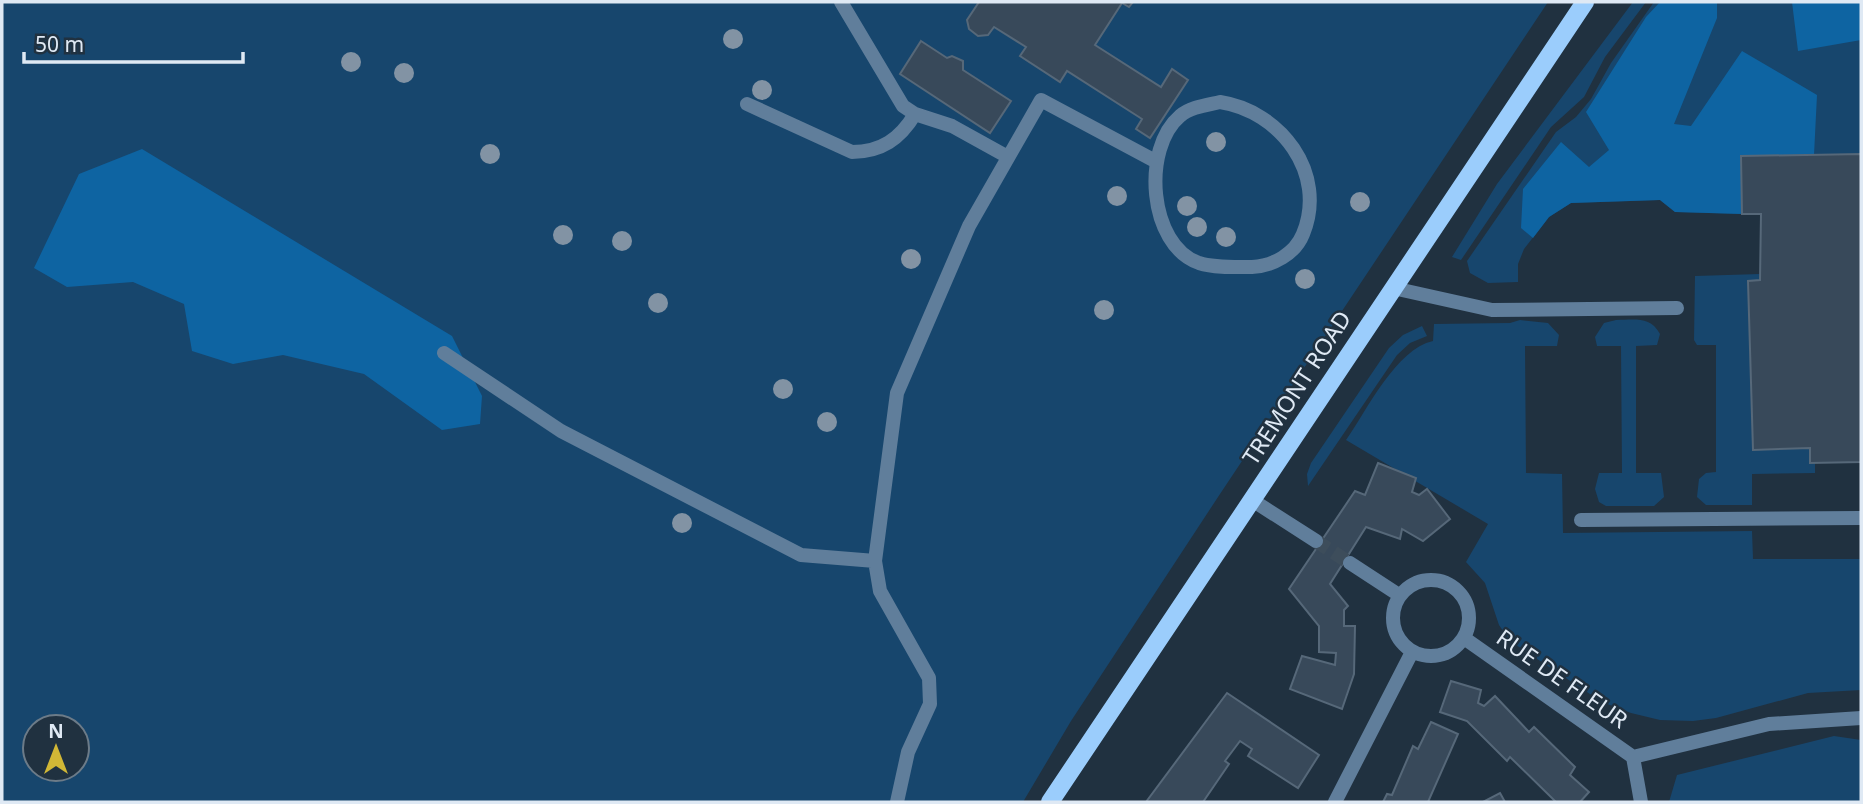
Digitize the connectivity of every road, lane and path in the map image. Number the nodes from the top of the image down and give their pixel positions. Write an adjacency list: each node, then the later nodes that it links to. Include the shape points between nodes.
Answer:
1 (841, 2): 4 (street, via 890,89)
2 (1586, 2): 7 (main road, TREMONT ROAD)
3 (747, 104): 4 (street, via 852,152 869,152 896,139)
4 (915, 114): 5 (street, via 952,126)
5 (1008, 157): 6 (street, via 1041,100); 14 (street, via 969,226 897,393)
6 (1157, 162): 6 (street, via 1156,196 1165,230 1187,256 1199,262 1263,266 1295,248 1303,237 1310,197 1303,168 1293,144 1259,113 1220,102 1181,114 1167,131)
7 (1393, 288): 8 (street, via 1492,310); 10 (main road, TREMONT ROAD)
8 (1676, 308)
9 (444, 353): 14 (street, via 561,431 801,555)
10 (1252, 500): 13 (street); 22 (main road, TREMONT ROAD)
11 (1861, 518): 12 (street)
12 (1581, 520)
13 (1316, 541)
14 (875, 561): 21 (street, via 880,591 929,678 930,705 908,752)
15 (1350, 563): 16 (street)
16 (1399, 595): 17 (street, RUE DE FLEUR, via 1415,582 1434,579 1453,585 1466,600 1470,619); 18 (street, via 1392,615 1397,637)
17 (1464, 638): 18 (street, RUE DE FLEUR, via 1450,652 1431,657); 20 (street, RUE DE FLEUR)
18 (1412, 652): 23 (street)
19 (1861, 718): 20 (street, RUE DE FLEUR, via 1769,724)
20 (1633, 757): 24 (street, RUE DE FLEUR)
21 (897, 802)
22 (1050, 802)
23 (1335, 802)
24 (1641, 802)

